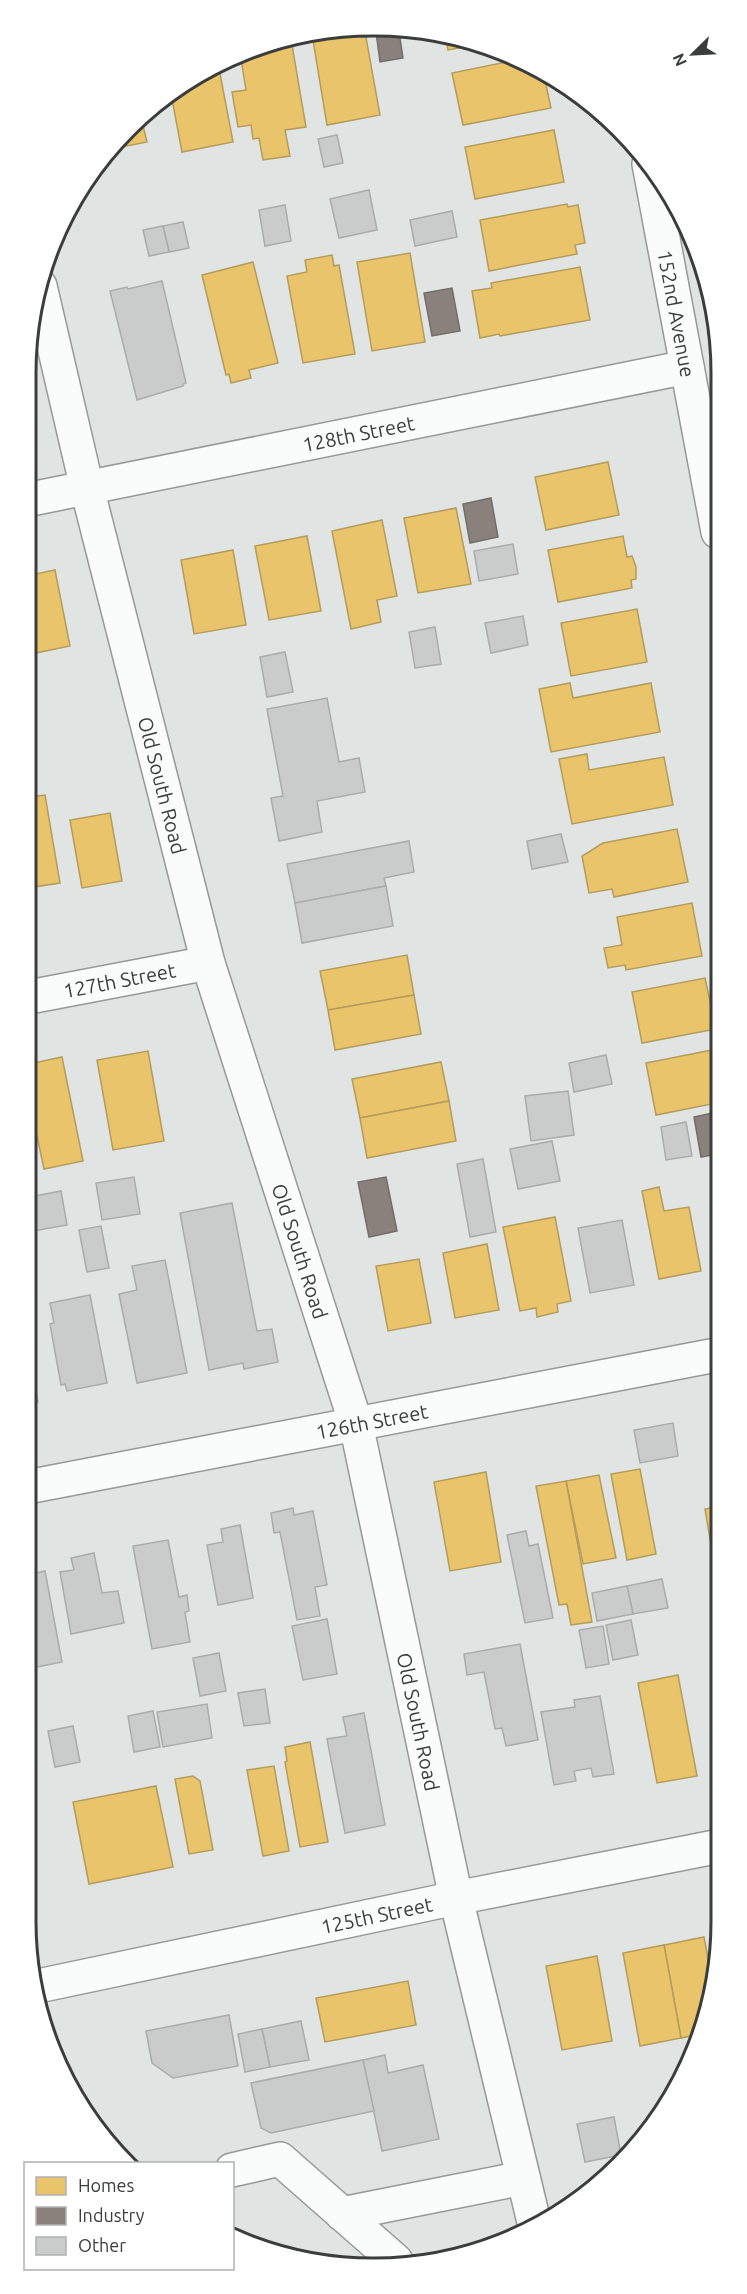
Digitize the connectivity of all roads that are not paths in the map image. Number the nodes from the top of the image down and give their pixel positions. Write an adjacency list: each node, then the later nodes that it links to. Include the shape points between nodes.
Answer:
1 (653, 184): 3 (street, 152nd Avenue)
2 (44, 302): 4 (street, Old South Road)
3 (687, 367): 4 (street, 128th Street); 5 (street, 152nd Avenue)
4 (87, 488): 6 (street, 128th Street); 7 (street, Old South Road)
5 (711, 495)
6 (36, 498)
7 (208, 963): 8 (street, 127th Street); 10 (street, Old South Road)
8 (36, 996)
9 (711, 1356): 10 (street, 126th Street)
10 (356, 1424): 11 (street, 126th Street); 13 (street, Old South Road)
11 (36, 1485)
12 (711, 1848): 13 (street, 125th Street)
13 (456, 1898): 14 (street, 125th Street); 16 (street, Old South Road)
14 (42, 1985)
15 (234, 2170): 17 (street, via 280,2159)
16 (523, 2178): 17 (street); 18 (street, Old South Road)
17 (342, 2214): 19 (street)
18 (533, 2218)
19 (392, 2257)

